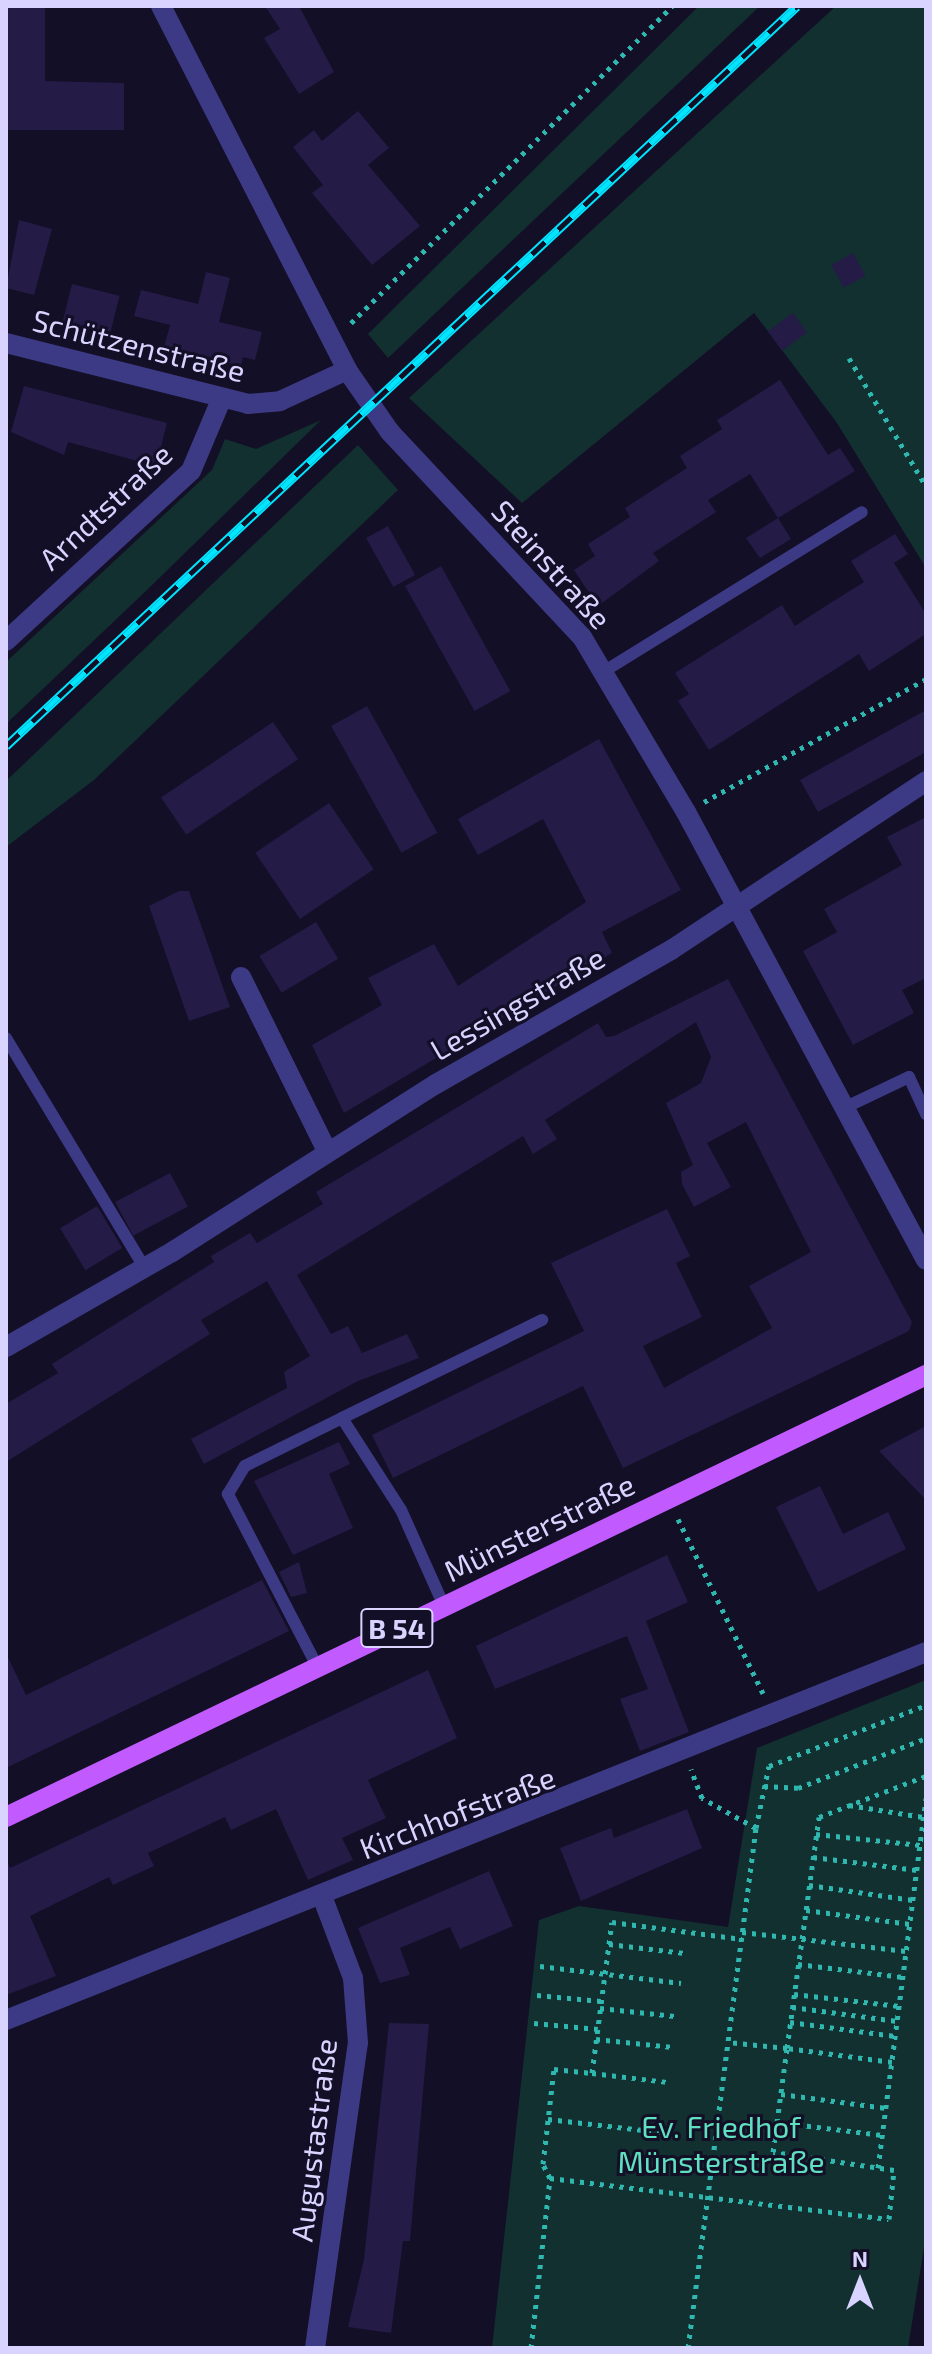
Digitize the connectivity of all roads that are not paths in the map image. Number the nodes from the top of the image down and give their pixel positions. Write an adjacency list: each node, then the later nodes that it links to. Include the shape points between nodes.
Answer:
1 (161, 6): 3 (street, Steinstraße)
2 (6, 343): 4 (street, Schützenstraße)
3 (347, 370): 4 (street, Schützenstraße, via 280,401); 7 (street, Steinstraße, via 390,432 582,637)
4 (221, 400): 6 (street, Arndtstraße, via 191,471)
5 (862, 512): 7 (lane)
6 (6, 641)
7 (603, 672): 9 (street, Steinstraße)
8 (926, 781): 9 (street, Lessingstraße)
9 (737, 908): 12 (street, Steinstraße); 14 (street, Lessingstraße)
10 (241, 977): 14 (street)
11 (6, 1038): 16 (lane)
12 (844, 1108): 13 (lane, via 909,1077); 15 (street, Steinstraße)
13 (926, 1114)
14 (327, 1151): 16 (street, Lessingstraße)
15 (926, 1260)
16 (145, 1268): 18 (street, Lessingstraße)
17 (542, 1320): 20 (lane)
18 (6, 1347)
19 (926, 1375): 21 (main road, Münsterstraße / B 54)
20 (342, 1418): 21 (lane, via 401,1510); 23 (lane, via 245,1466 228,1494)
21 (444, 1606): 23 (main road, Münsterstraße / B 54)
22 (926, 1652): 25 (street, Kirchhofstraße)
23 (317, 1666): 24 (main road, Münsterstraße / B 54)
24 (6, 1817)
25 (322, 1896): 26 (street, Kirchhofstraße); 27 (street, Augustastraße, via 353,1978 358,2043)
26 (6, 2020)
27 (315, 2348)

